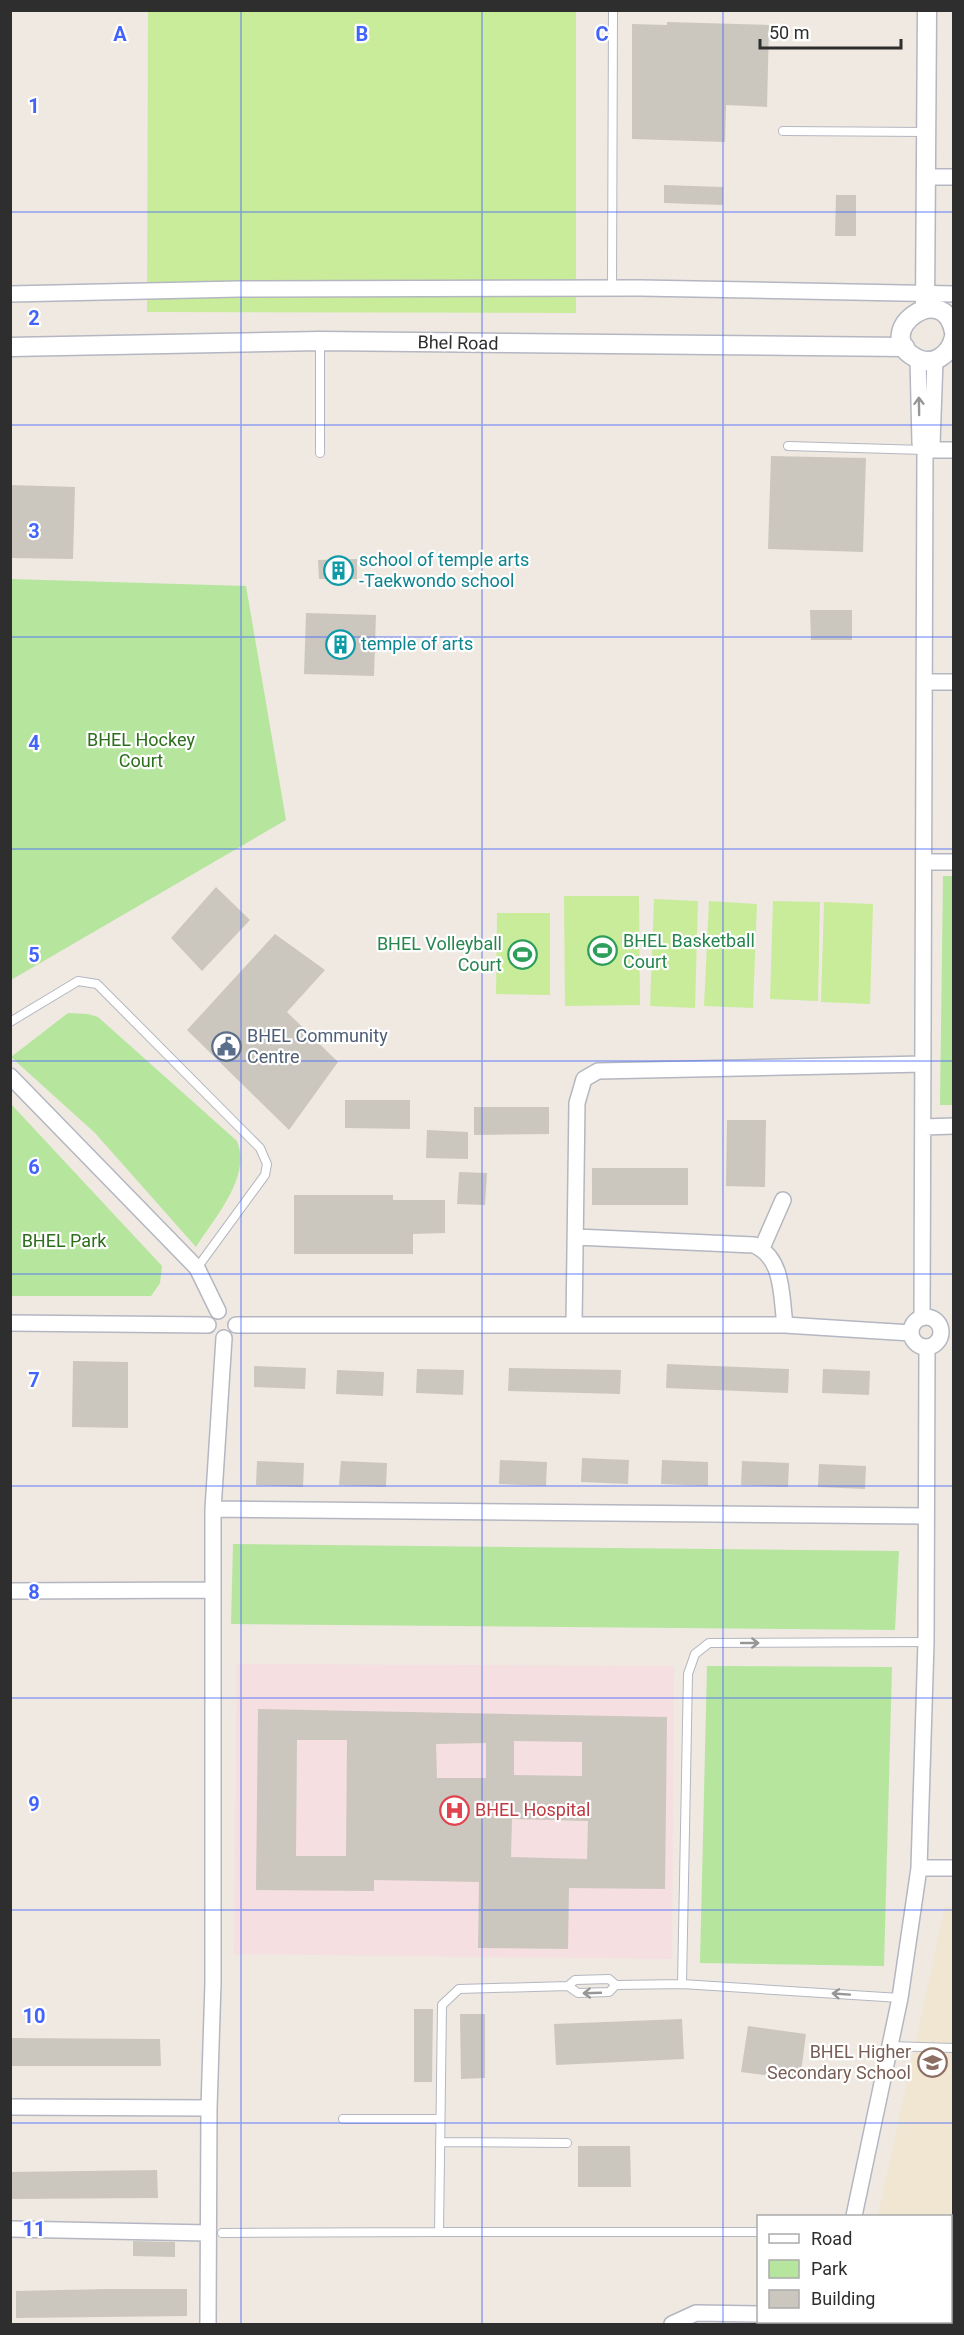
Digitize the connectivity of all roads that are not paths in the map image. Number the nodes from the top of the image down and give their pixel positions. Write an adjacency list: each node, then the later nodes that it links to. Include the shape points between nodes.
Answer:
1 (613, 10): 7 (lane)
2 (927, 10): 4 (street)
3 (783, 131): 4 (lane)
4 (927, 132): 5 (street)
5 (927, 177): 6 (street); 10 (street)
6 (954, 177)
7 (612, 288): 8 (street); 10 (street)
8 (10, 294)
9 (954, 294): 10 (street)
10 (925, 301): 11 (street, via 948,319); 14 (street, via 904,323 902,331)
11 (953, 339): 14 (street, via 942,357)
12 (320, 341): 13 (street, Bhel Road); 14 (street, Bhel Road); 18 (lane)
13 (10, 347)
14 (919, 355): 16 (street, via 932,444)
15 (788, 446): 16 (lane)
16 (925, 450): 17 (street); 19 (street)
17 (954, 450)
18 (320, 453)
19 (925, 682): 20 (street); 21 (street)
20 (954, 682)
21 (925, 862): 22 (street); 24 (street)
22 (954, 862)
23 (10, 1022): 31 (lane, via 78,981 96,984 260,1148 267,1164 265,1175)
24 (923, 1064): 27 (street); 29 (street, via 598,1071 584,1079 577,1103)
25 (10, 1076): 31 (street)
26 (954, 1126): 27 (street)
27 (924, 1127): 33 (street)
28 (783, 1200): 30 (street)
29 (576, 1237): 30 (street, via 742,1243); 35 (street)
30 (762, 1248): 38 (street, via 772,1256 777,1269)
31 (197, 1268): 32 (street)
32 (218, 1311): 36 (street); 37 (street, via 231,1313)
33 (922, 1318): 39 (street); 40 (street)
34 (10, 1323): 36 (street)
35 (574, 1324): 37 (street); 38 (street)
36 (208, 1325): 41 (street, via 211,1334)
37 (236, 1325): 41 (street, via 233,1334)
38 (785, 1325): 40 (street)
39 (947, 1330): 42 (street, via 936,1344)
40 (911, 1333): 42 (street, via 914,1342)
41 (224, 1338): 43 (street)
42 (927, 1347): 44 (street)
43 (213, 1509): 44 (street); 45 (street)
44 (926, 1516): 47 (street)
45 (212, 1590): 46 (street); 57 (street, via 213,1983)
46 (10, 1591)
47 (926, 1642): 48 (street); 50 (lane, one-way to 47, via 688,1674 695,1654 709,1643)
48 (919, 1868): 49 (street); 53 (street)
49 (954, 1868)
50 (682, 1984): 51 (lane); 53 (lane, one-way to 50)
51 (616, 1985): 52 (lane, via 609,1979 586,1979 575,1980); 52 (lane, one-way to 52, via 609,1992 578,1993)
52 (568, 1986): 59 (lane, via 459,1989 449,1996 442,2005)
53 (900, 1998): 54 (street)
54 (890, 2046): 55 (lane); 62 (street)
55 (954, 2048)
56 (10, 2107): 57 (street)
57 (209, 2108): 66 (street)
58 (343, 2119): 59 (lane)
59 (440, 2120): 60 (lane)
60 (440, 2142): 61 (lane); 64 (lane)
61 (567, 2144)
62 (854, 2215)
63 (10, 2229): 66 (street)
64 (439, 2232): 65 (lane); 66 (lane)
65 (757, 2232)
66 (215, 2233): 68 (street)
67 (757, 2314): 69 (street, via 696,2313)
68 (208, 2325)
69 (672, 2325)

